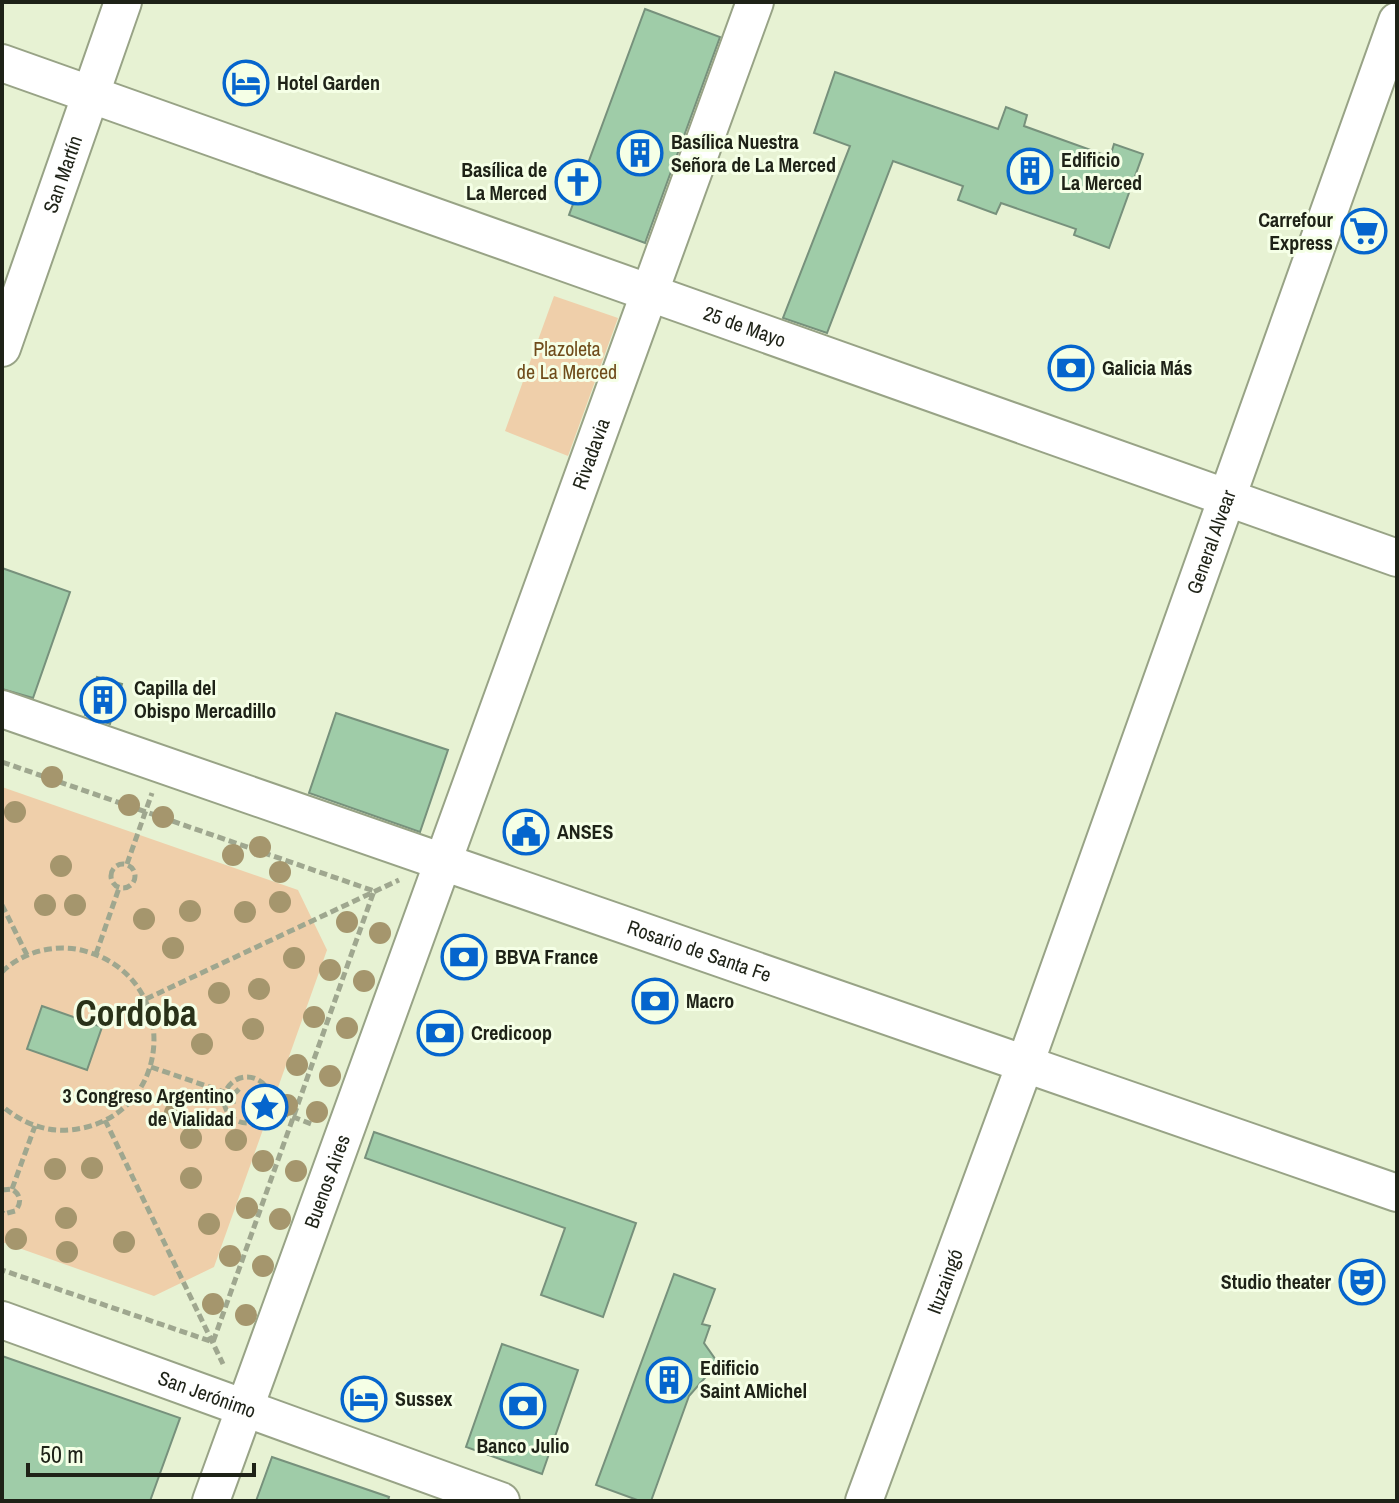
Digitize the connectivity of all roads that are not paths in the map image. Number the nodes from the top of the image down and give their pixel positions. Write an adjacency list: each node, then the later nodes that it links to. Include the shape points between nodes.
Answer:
1 (123, 2): 5 (street, San Martín)
2 (755, 2): 6 (street, Rivadavia)
3 (1397, 21): 8 (street, General Alvear)
4 (2, 63): 5 (street, 25 de Mayo)
5 (92, 93): 6 (street, 25 de Mayo); 7 (street, San Martín)
6 (649, 292): 8 (street, 25 de Mayo); 11 (street, Rivadavia)
7 (2, 348)
8 (1227, 497): 9 (street, 25 de Mayo); 12 (street, General Alvear)
9 (1397, 558)
10 (2, 709): 11 (street, Rosario de Santa Fe)
11 (441, 861): 12 (street, Rosario de Santa Fe); 15 (street, Buenos Aires)
12 (1025, 1064): 13 (street, Rosario de Santa Fe); 18 (street, Ituzaingó)
13 (1397, 1193)
14 (2, 1320): 15 (street, San Jerónimo)
15 (244, 1406): 16 (street, Buenos Aires); 17 (street, San Jerónimo)
16 (211, 1501)
17 (501, 1501)
18 (864, 1501)

